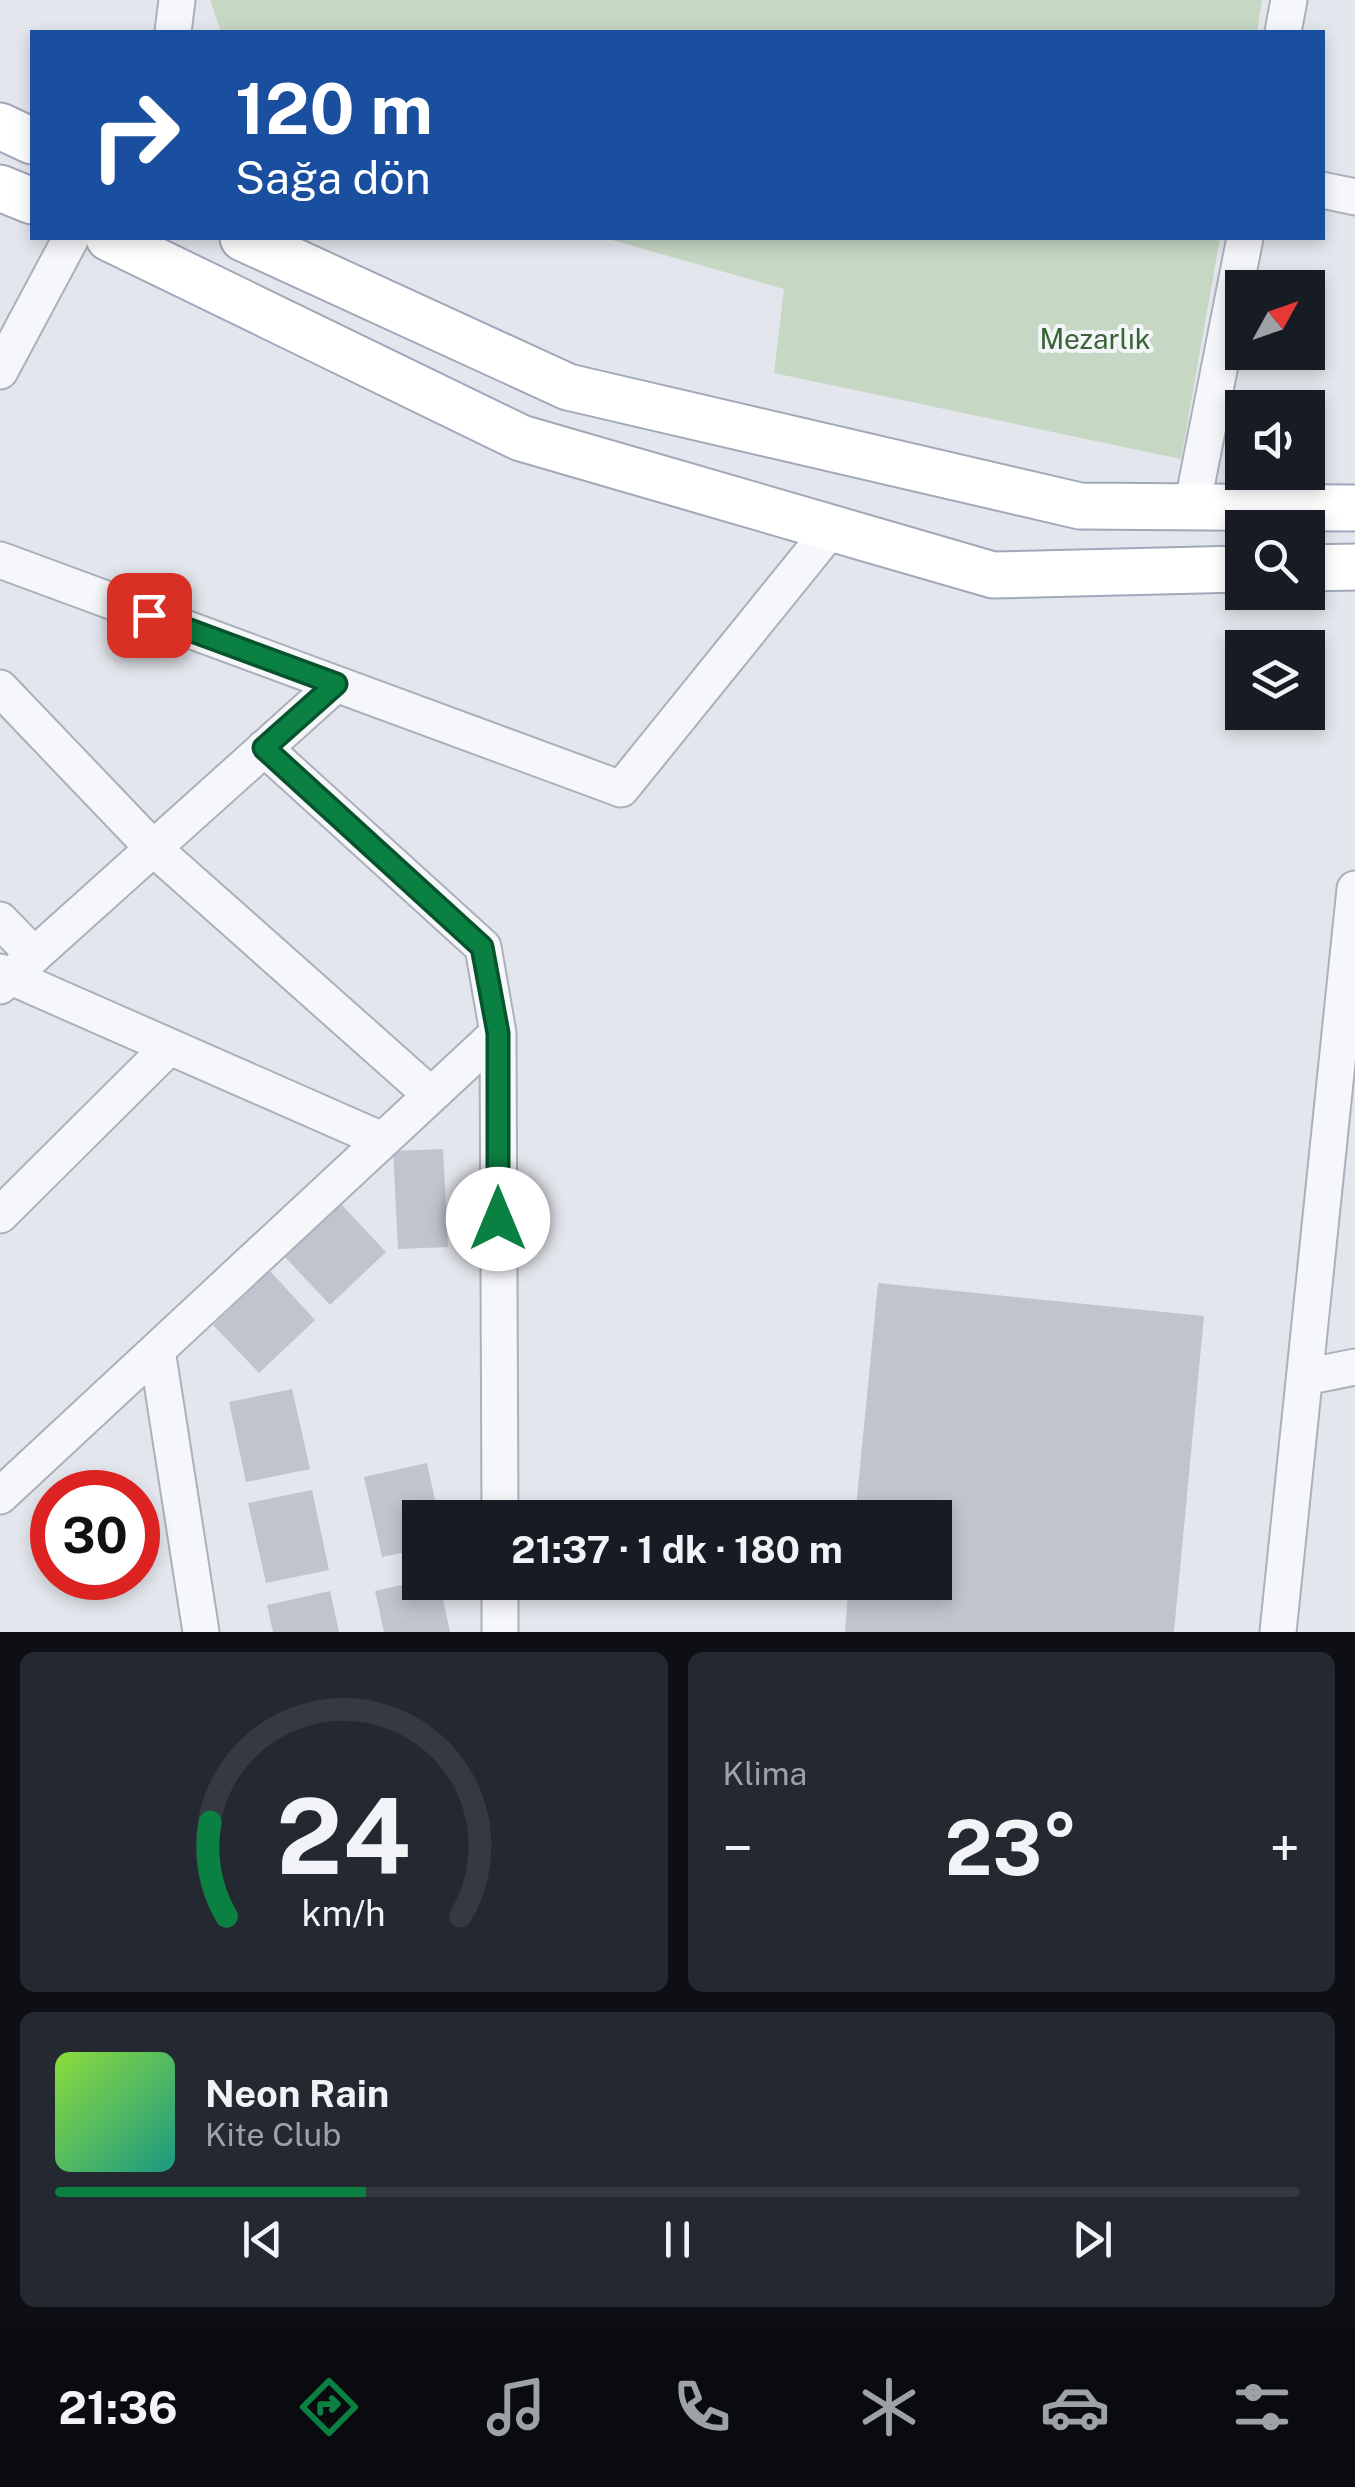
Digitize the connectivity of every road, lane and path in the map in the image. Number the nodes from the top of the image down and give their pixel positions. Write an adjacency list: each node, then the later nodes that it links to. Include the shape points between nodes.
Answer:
1 (177, 0): 3 (street)
2 (1290, 0): 4 (street)
3 (173, 30)
4 (1283, 30)
5 (0, 126): 6 (main road)
6 (30, 140)
7 (0, 188): 10 (main road)
8 (1325, 191): 9 (street)
9 (1355, 197)
10 (30, 200)
11 (70, 240): 15 (street)
12 (112, 240): 18 (main road, via 520,438)
13 (247, 240): 16 (main road, via 568,387 1080,506)
14 (1246, 240): 16 (street)
15 (0, 371)
16 (1192, 506): 17 (main road)
17 (1355, 508)
18 (832, 528): 22 (main road, via 993,575); 23 (street, via 620,788)
19 (0, 560): 23 (street)
20 (1355, 567): 21 (main road)
21 (1325, 568)
22 (1225, 569)
23 (336, 684): 25 (street)
24 (0, 688): 26 (street)
25 (264, 748): 26 (street); 30 (street, via 482,947)
26 (152, 847): 29 (street); 33 (street)
27 (1355, 889): 32 (street)
28 (0, 920): 29 (street)
29 (10, 972): 31 (street)
30 (498, 1033): 33 (street); 40 (street)
31 (169, 1047): 34 (street); 35 (street)
32 (1345, 1084): 38 (street)
33 (431, 1095): 34 (street)
34 (382, 1140): 36 (street)
35 (0, 1215)
36 (157, 1350): 39 (street); 42 (street)
37 (1355, 1367): 38 (street)
38 (1304, 1377): 44 (street)
39 (0, 1496)
40 (500, 1500)
41 (500, 1600): 43 (street)
42 (201, 1632)
43 (500, 1632)
44 (1278, 1632)

